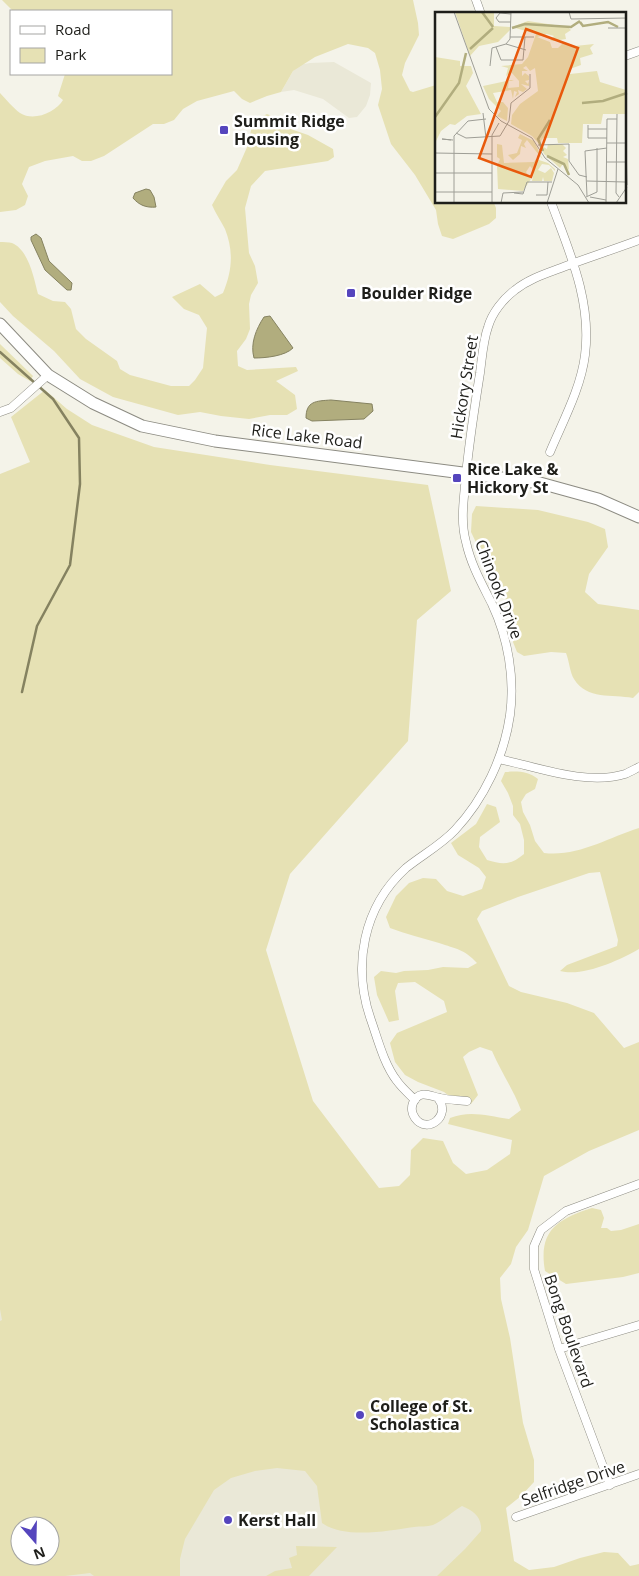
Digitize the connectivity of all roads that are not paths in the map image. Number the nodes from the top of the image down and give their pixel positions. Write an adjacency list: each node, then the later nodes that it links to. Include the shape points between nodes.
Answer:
1 (476, 0): 2 (street)
2 (480, 12)
3 (639, 51): 4 (street)
4 (626, 56)
5 (552, 204): 7 (street)
6 (639, 240): 7 (street, Hickory Street)
7 (574, 263): 11 (street, via 585,304 585,356 578,386); 12 (street, Hickory Street, via 530,279 503,302 487,328)
8 (0, 324): 9 (main road, Rice Lake Road)
9 (48, 375): 10 (street, via 11,408); 12 (main road, Rice Lake Road, via 93,403 142,426 215,441)
10 (0, 412)
11 (550, 452)
12 (466, 472): 13 (main road, Rice Lake Road, via 540,483 598,499); 14 (street, Chinook Drive, via 462,517 465,540 474,571 500,623 511,675 510,715)
13 (639, 517)
14 (500, 759): 15 (street, via 575,777 601,778 626,774); 17 (street, Chinook Drive, via 475,804 453,832 392,883 379,902 365,937 361,972 368,1011 397,1082)
15 (639, 767)
16 (438, 1098): 17 (street, via 428,1094); 17 (street, via 442,1112 437,1121 428,1124 415,1119 412,1109); 18 (street)
17 (415, 1100)
18 (467, 1101)
19 (639, 1184): 21 (street, Bong Boulevard, via 566,1212 542,1230 534,1246 534,1270)
20 (639, 1325): 21 (street)
21 (559, 1349): 23 (street, Bong Boulevard)
22 (639, 1474): 23 (street, Selfridge Drive)
23 (610, 1485): 24 (street, Selfridge Drive)
24 (516, 1517)

